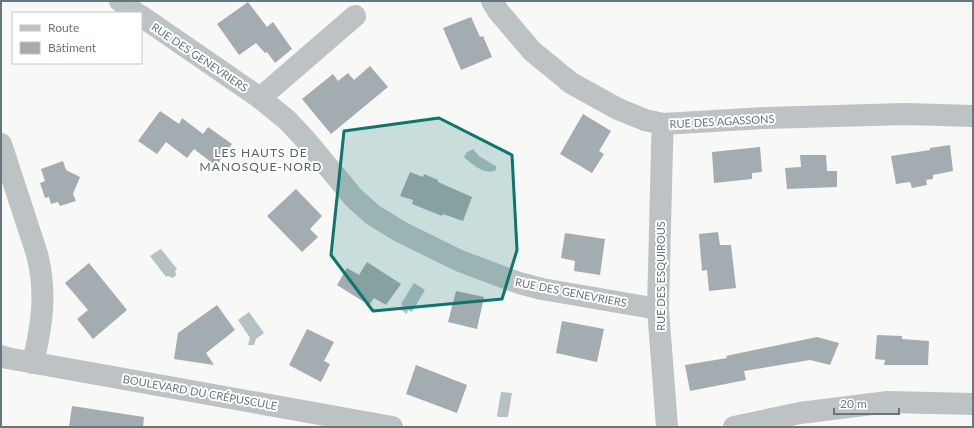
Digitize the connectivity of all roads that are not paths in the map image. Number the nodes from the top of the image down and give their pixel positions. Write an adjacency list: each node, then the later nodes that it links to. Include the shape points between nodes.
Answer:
1 (120, 1): 3 (street)
2 (492, 1): 8 (street, RUE DES AGASSONS, via 532,51 571,83 618,109)
3 (135, 12)
4 (355, 16): 6 (street, RUE DES GENEVRIERS)
5 (142, 17): 6 (street, RUE DES GENEVRIERS)
6 (260, 98): 10 (street, RUE DES GENEVRIERS, via 304,138 354,198 373,215 401,232 460,261 519,283)
7 (973, 116): 8 (street, RUE DES AGASSONS, via 906,114)
8 (663, 124): 10 (street, RUE DES ESQUIROUS)
9 (1, 144): 12 (street, via 42,272 42,310)
10 (658, 309): 15 (street, RUE DES ESQUIROUS)
11 (3, 358): 12 (street, BOULEVARD DU CRÉPUSCULE)
12 (33, 363): 14 (street, BOULEVARD DU CRÉPUSCULE)
13 (973, 404): 16 (street, via 888,402 800,413)
14 (392, 427)
15 (667, 427)
16 (734, 427)

